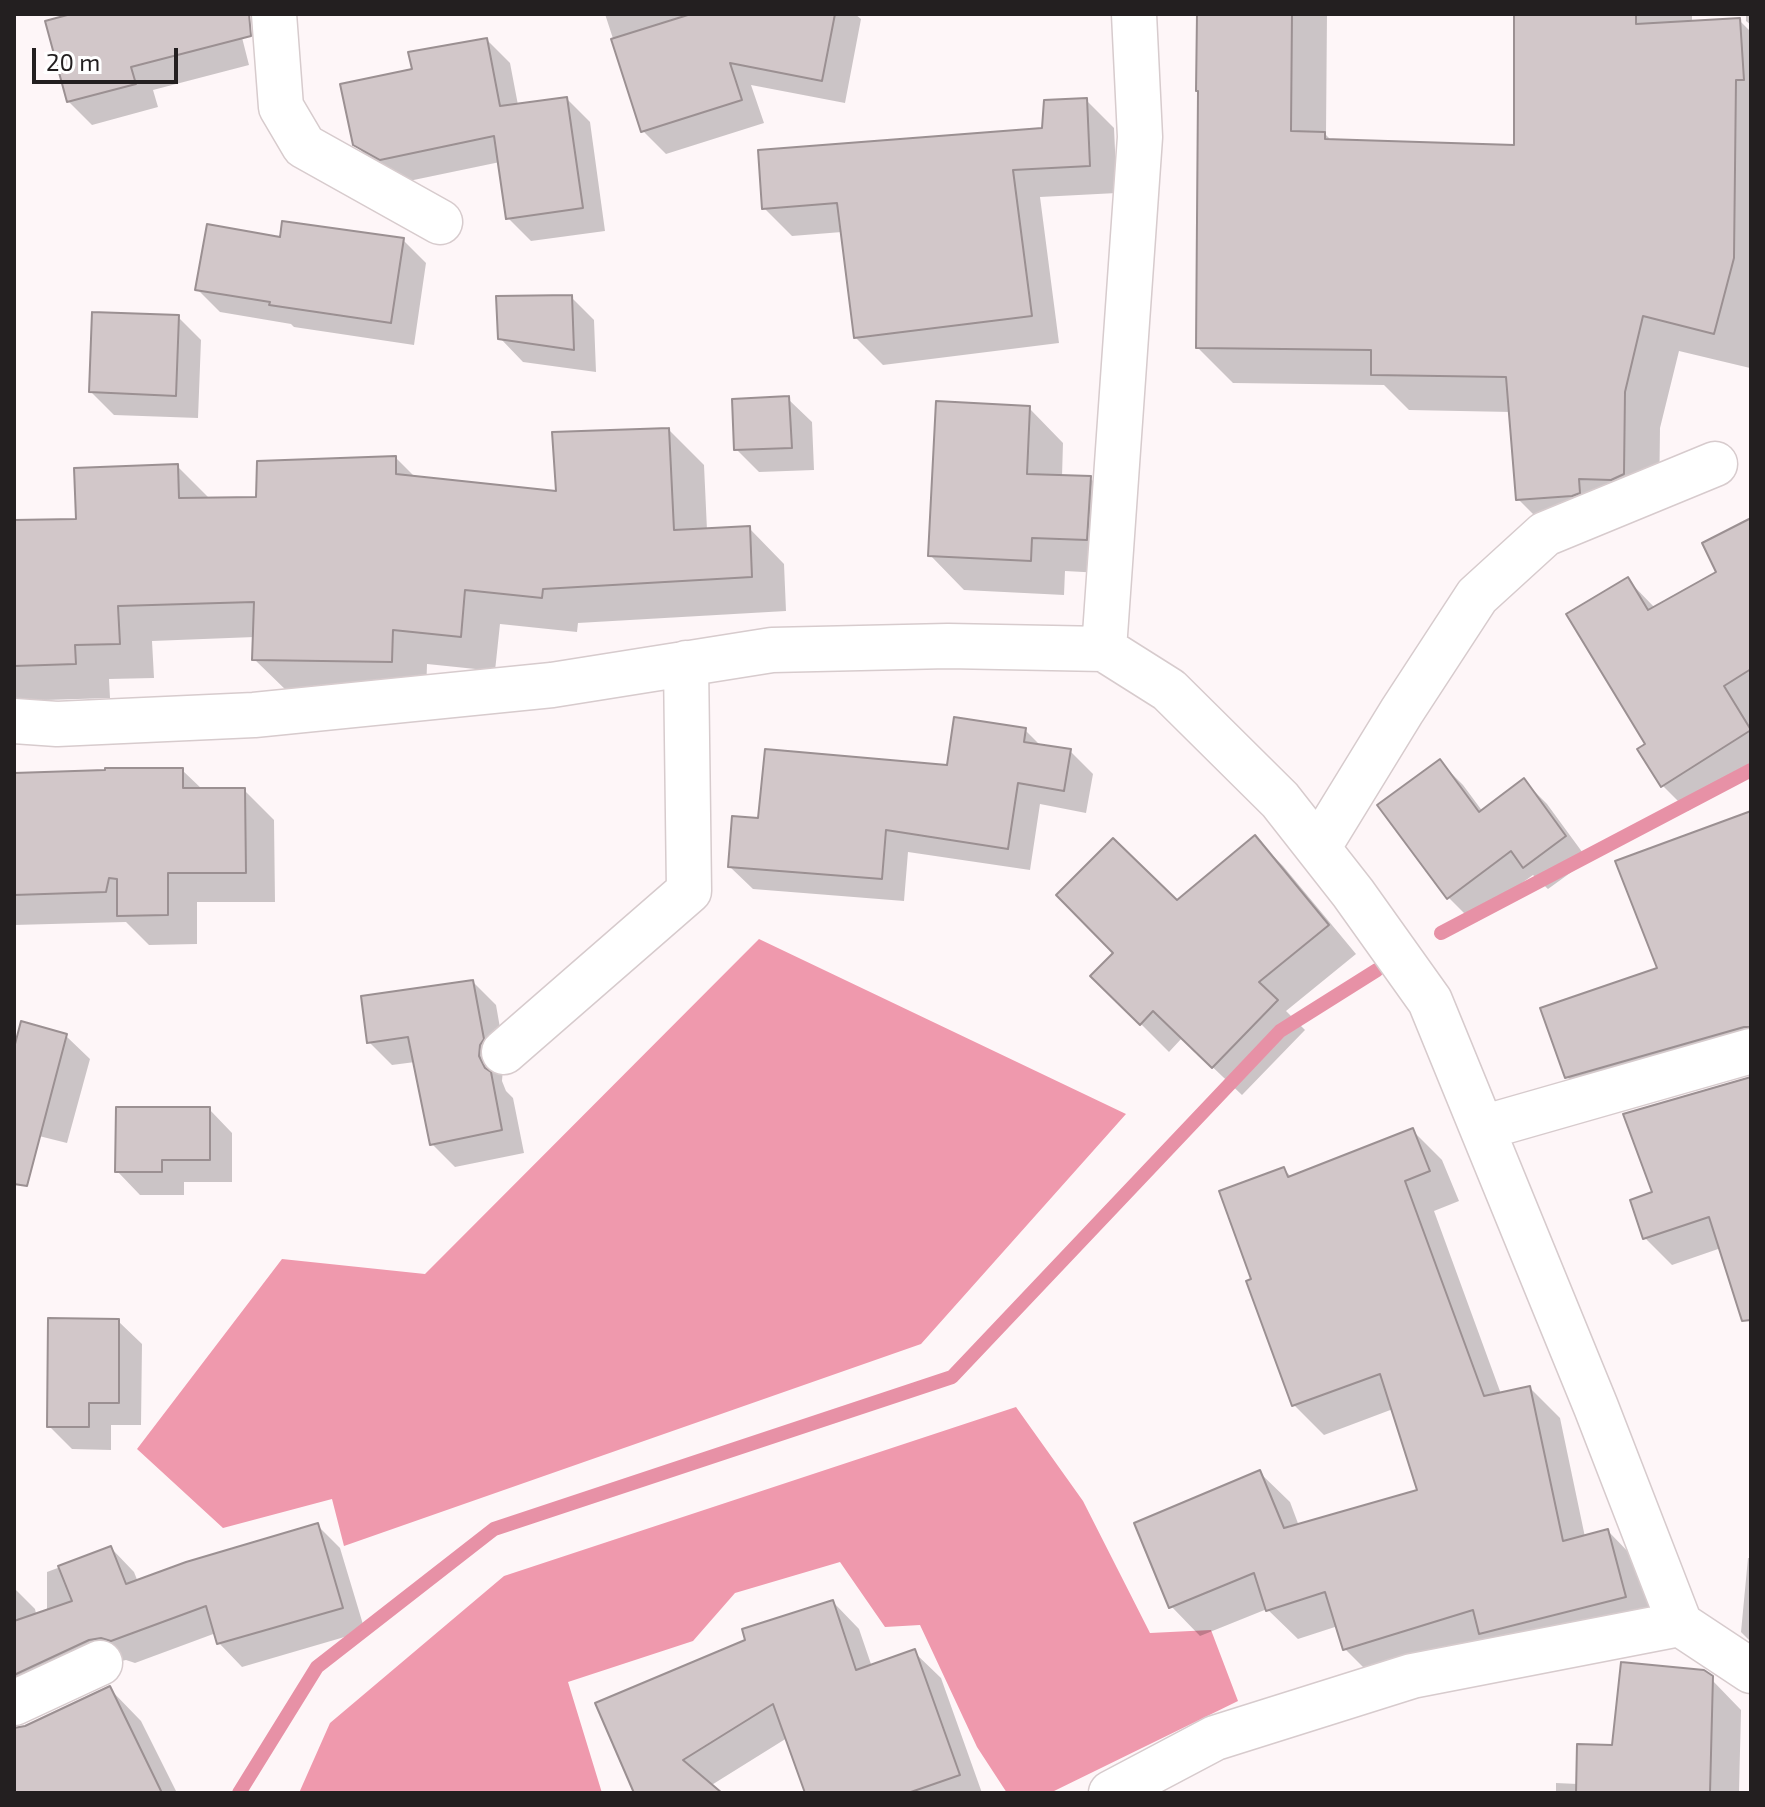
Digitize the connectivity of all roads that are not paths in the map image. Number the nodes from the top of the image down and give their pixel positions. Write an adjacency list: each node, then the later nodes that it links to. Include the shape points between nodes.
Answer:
1 (274, 14): 3 (street, via 281,107 304,146)
2 (1134, 14): 5 (street, via 1140,137)
3 (440, 222)
4 (1715, 464): 8 (street, via 1545,534 1477,596)
5 (1104, 649): 6 (street, via 772,650); 8 (street, via 1169,690 1280,800)
6 (686, 663): 7 (street, via 552,685 254,715 57,724); 10 (street, via 689,891)
7 (14, 721)
8 (1318, 848): 11 (street, via 1430,1001)
9 (1751, 1051): 11 (street)
10 (504, 1052)
11 (1482, 1128): 12 (street)
12 (1680, 1624): 14 (street); 16 (street, via 1412,1676 1215,1738)
13 (100, 1663): 15 (street)
14 (1751, 1671)
15 (14, 1703)
16 (1111, 1793)

